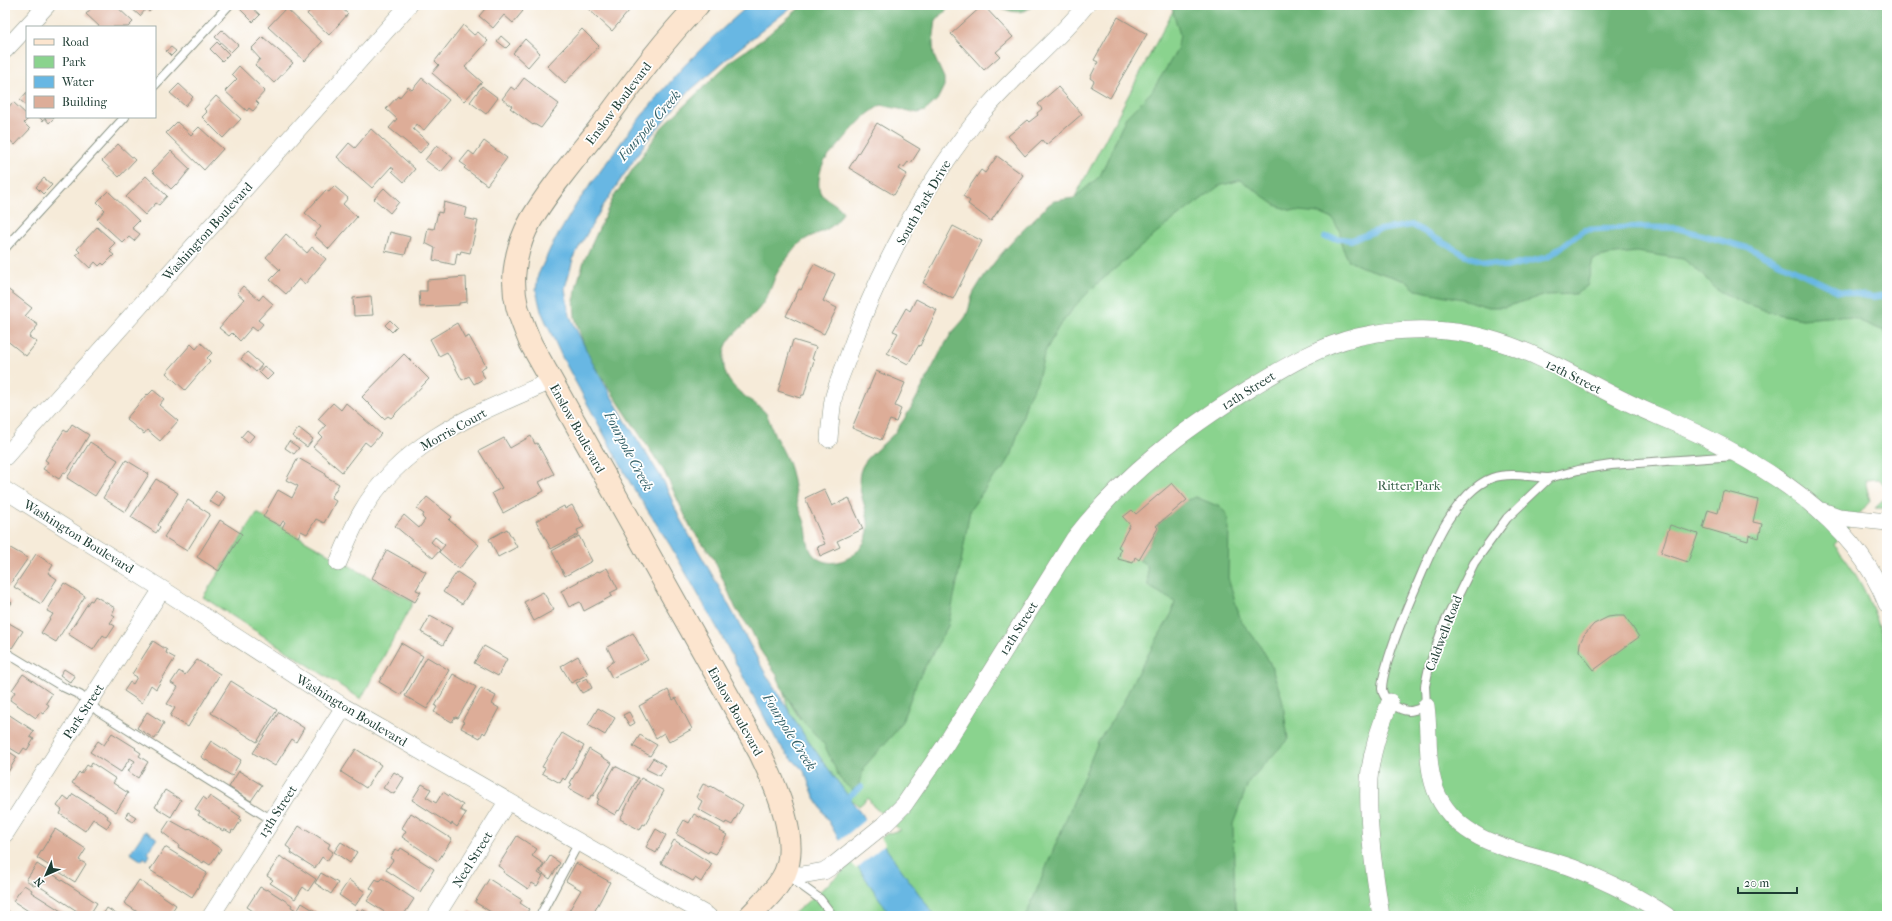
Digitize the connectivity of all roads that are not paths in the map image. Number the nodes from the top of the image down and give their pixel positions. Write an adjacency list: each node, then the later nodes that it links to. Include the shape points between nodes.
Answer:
1 (47, 5): 6 (street)
2 (229, 5): 9 (lane)
3 (409, 5): 15 (street, Washington Boulevard)
4 (698, 5): 12 (street, Enslow Boulevard, via 657,52 552,190 531,220 521,244 515,267 513,292 519,316)
5 (1086, 5): 13 (street, South Park Drive, via 984,111 931,184 878,283 854,340 833,398)
6 (27, 26)
7 (26, 28): 8 (street)
8 (5, 50)
9 (156, 84)
10 (124, 118): 11 (lane)
11 (5, 248)
12 (551, 381): 20 (street, Morris Court, via 452,427 411,453 388,477 361,513); 32 (street, Enslow Boulevard, via 769,771 787,826 789,860)
13 (829, 439)
14 (1740, 456): 16 (lane, Caldwell Road, via 1610,465); 18 (street, 12th Street); 32 (street, 12th Street, via 1521,349 1488,338 1458,332 1424,330 1358,337 1325,347 1278,371 1194,424 1119,486 1074,539 917,788 886,823 835,864 817,874)
15 (5, 457)
16 (1549, 478): 25 (lane, via 1507,475 1491,478 1477,486 1450,517 1398,627 1384,673 1382,690); 27 (lane, Caldwell Road, via 1507,518 1474,563 1444,624 1429,667 1425,686)
17 (5, 490): 21 (street, Washington Boulevard)
18 (1814, 508): 19 (street, via 1840,517); 22 (street, 12th Street, via 1855,548 1868,566)
19 (1887, 522)
20 (338, 563)
21 (162, 588): 24 (street, Park Street); 26 (street, Washington Boulevard)
22 (1887, 604)
23 (5, 652): 24 (lane)
24 (89, 702): 29 (lane, via 98,711); 30 (street, Park Street)
25 (1390, 702): 27 (lane, via 1408,711); 39 (street, via 1380,725 1370,778 1372,839)
26 (344, 706): 28 (street, Washington Boulevard); 29 (street, 13th Street)
27 (1426, 706): 40 (street, Caldwell Road, via 1432,778 1447,811 1460,825 1475,836 1497,845 1571,867 1606,881)
28 (507, 802): 31 (street, Washington Boulevard); 34 (street, Neel Street)
29 (272, 820): 33 (street, 13th Street)
30 (5, 834)
31 (579, 842): 35 (lane); 36 (street, Washington Boulevard)
32 (785, 874): 37 (street); 38 (lane, via 809,890)
33 (211, 916)
34 (436, 916)
35 (540, 916)
36 (708, 916)
37 (750, 916)
38 (833, 916)
39 (1381, 916)
40 (1668, 916)

